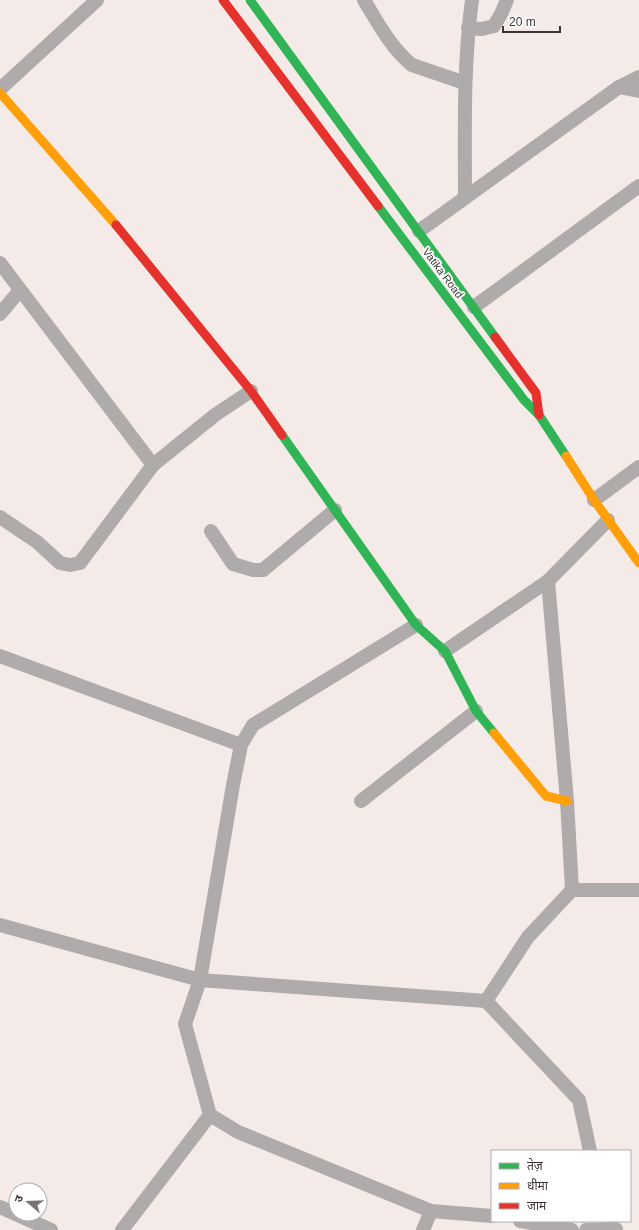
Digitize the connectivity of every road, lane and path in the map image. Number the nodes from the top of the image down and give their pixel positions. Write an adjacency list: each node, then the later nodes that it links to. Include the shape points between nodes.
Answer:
1 (97, 0): 11 (street)
2 (223, 0): 22 (street, Vatika Road, via 519,394)
3 (250, 0): 16 (street)
4 (364, 0): 9 (street, via 405,59 412,64)
5 (472, 0): 7 (street)
6 (507, 0): 7 (street, via 494,26 482,29)
7 (468, 28): 9 (street)
8 (639, 77): 10 (street)
9 (465, 83): 15 (street)
10 (619, 87): 12 (street); 15 (street)
11 (0, 89)
12 (639, 91)
13 (0, 93): 21 (street, via 106,212)
14 (639, 186): 19 (street)
15 (464, 198): 16 (street)
16 (419, 231): 19 (street)
17 (0, 263): 18 (street)
18 (20, 290): 20 (street); 23 (street)
19 (474, 307): 22 (street, via 536,393)
20 (0, 314)
21 (251, 391): 23 (street, via 214,415); 26 (street)
22 (539, 415): 25 (street, Vatika Road)
23 (153, 465): 27 (street, via 80,563 60,563 36,542)
24 (639, 467): 25 (street)
25 (594, 500): 28 (street, Vatika Road)
26 (335, 510): 29 (street, via 263,570 233,564); 32 (street)
27 (0, 517)
28 (608, 520): 30 (street, Vatika Road); 31 (street)
29 (211, 531)
30 (639, 563)
31 (548, 581): 33 (street); 38 (street)
32 (416, 625): 33 (street); 36 (street, via 254,725)
33 (446, 651): 35 (street)
34 (0, 656): 36 (street)
35 (476, 711): 37 (street); 38 (street, via 546,796)
36 (240, 745): 42 (street)
37 (361, 801)
38 (567, 802): 39 (street)
39 (572, 890): 40 (street); 43 (street, via 528,937)
40 (639, 890)
41 (0, 925): 42 (street)
42 (200, 980): 43 (street); 44 (street, via 185,1024)
43 (486, 1001): 45 (street, via 579,1100)
44 (210, 1115): 47 (street, via 238,1132); 52 (street)
45 (590, 1150)
46 (0, 1207): 51 (street)
47 (432, 1211): 48 (street); 53 (street)
48 (491, 1216)
49 (526, 1222): 54 (street)
50 (615, 1226): 55 (street)
51 (51, 1230)
52 (122, 1230)
53 (423, 1230)
54 (572, 1230)
55 (586, 1230)

